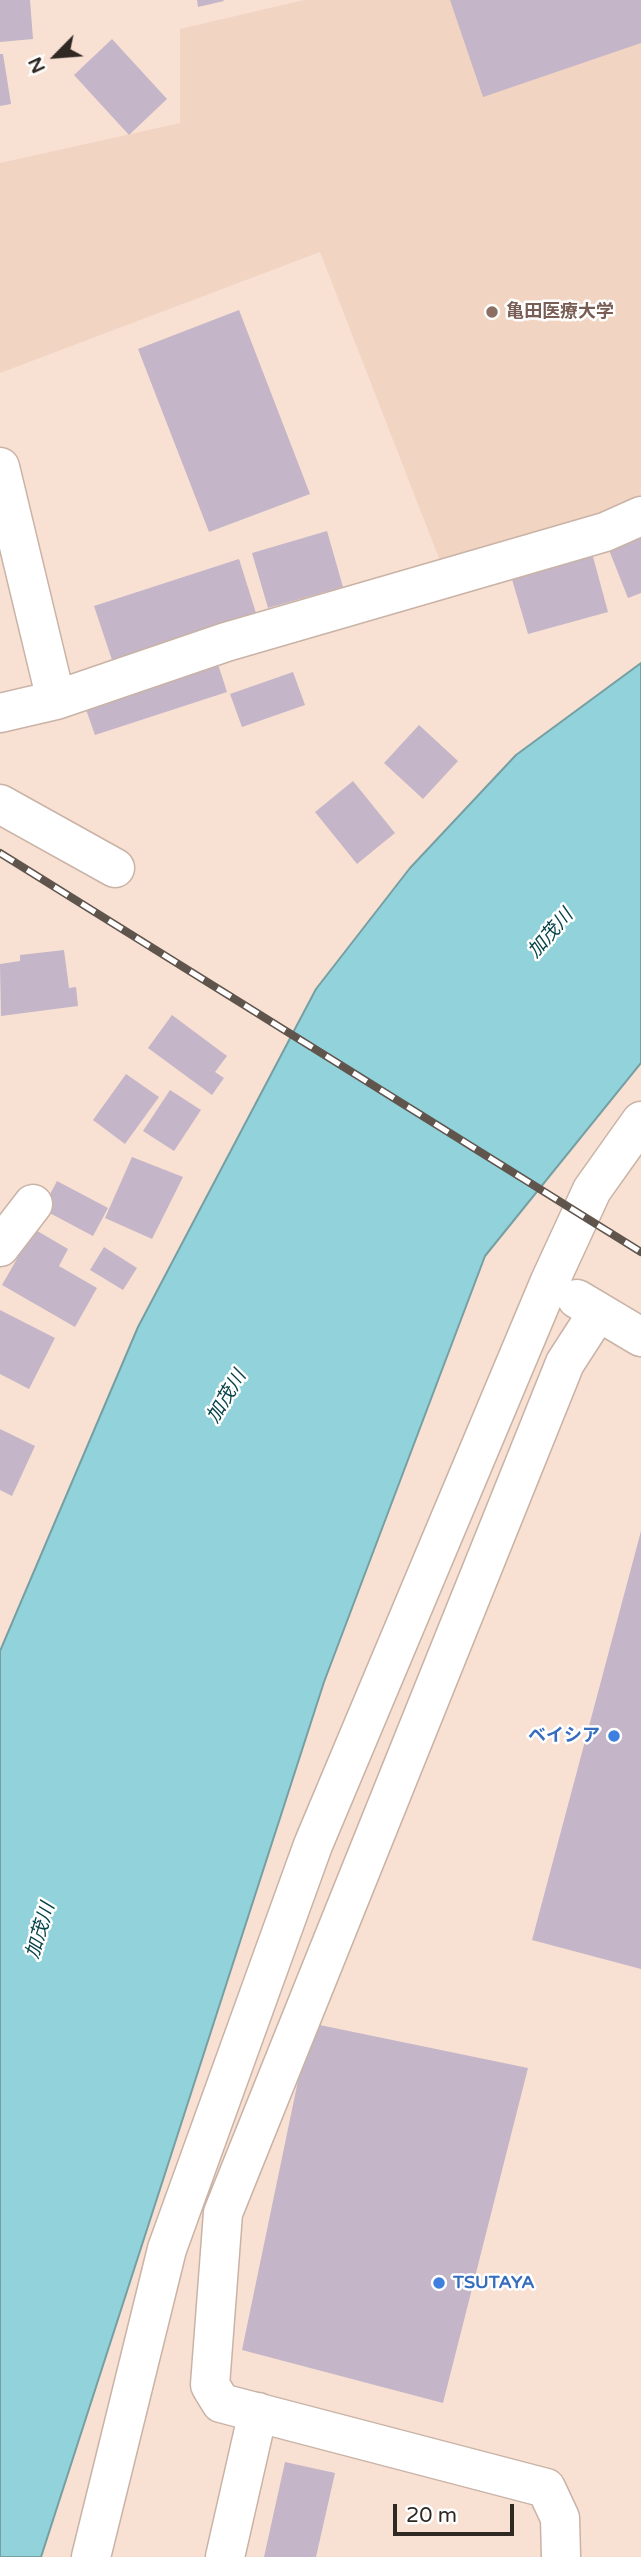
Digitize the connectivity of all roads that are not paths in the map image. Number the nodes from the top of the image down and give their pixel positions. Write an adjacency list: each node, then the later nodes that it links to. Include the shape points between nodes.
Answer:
1 (0, 467): 3 (street)
2 (641, 516): 3 (street, via 605,532 226,642)
3 (55, 700): 4 (street)
4 (0, 713)
5 (0, 804): 6 (street)
6 (115, 868)
7 (641, 1121): 10 (street, via 592,1191)
8 (33, 1204): 9 (street)
9 (0, 1247)
10 (550, 1281): 11 (street); 14 (street, via 313,1845 167,2249)
11 (598, 1312): 12 (street); 13 (street, via 565,1363 223,2213 209,2385 221,2403)
12 (641, 1338)
13 (258, 2412): 15 (street); 16 (street, via 546,2488 560,2518)
14 (91, 2557)
15 (225, 2557)
16 (561, 2557)

